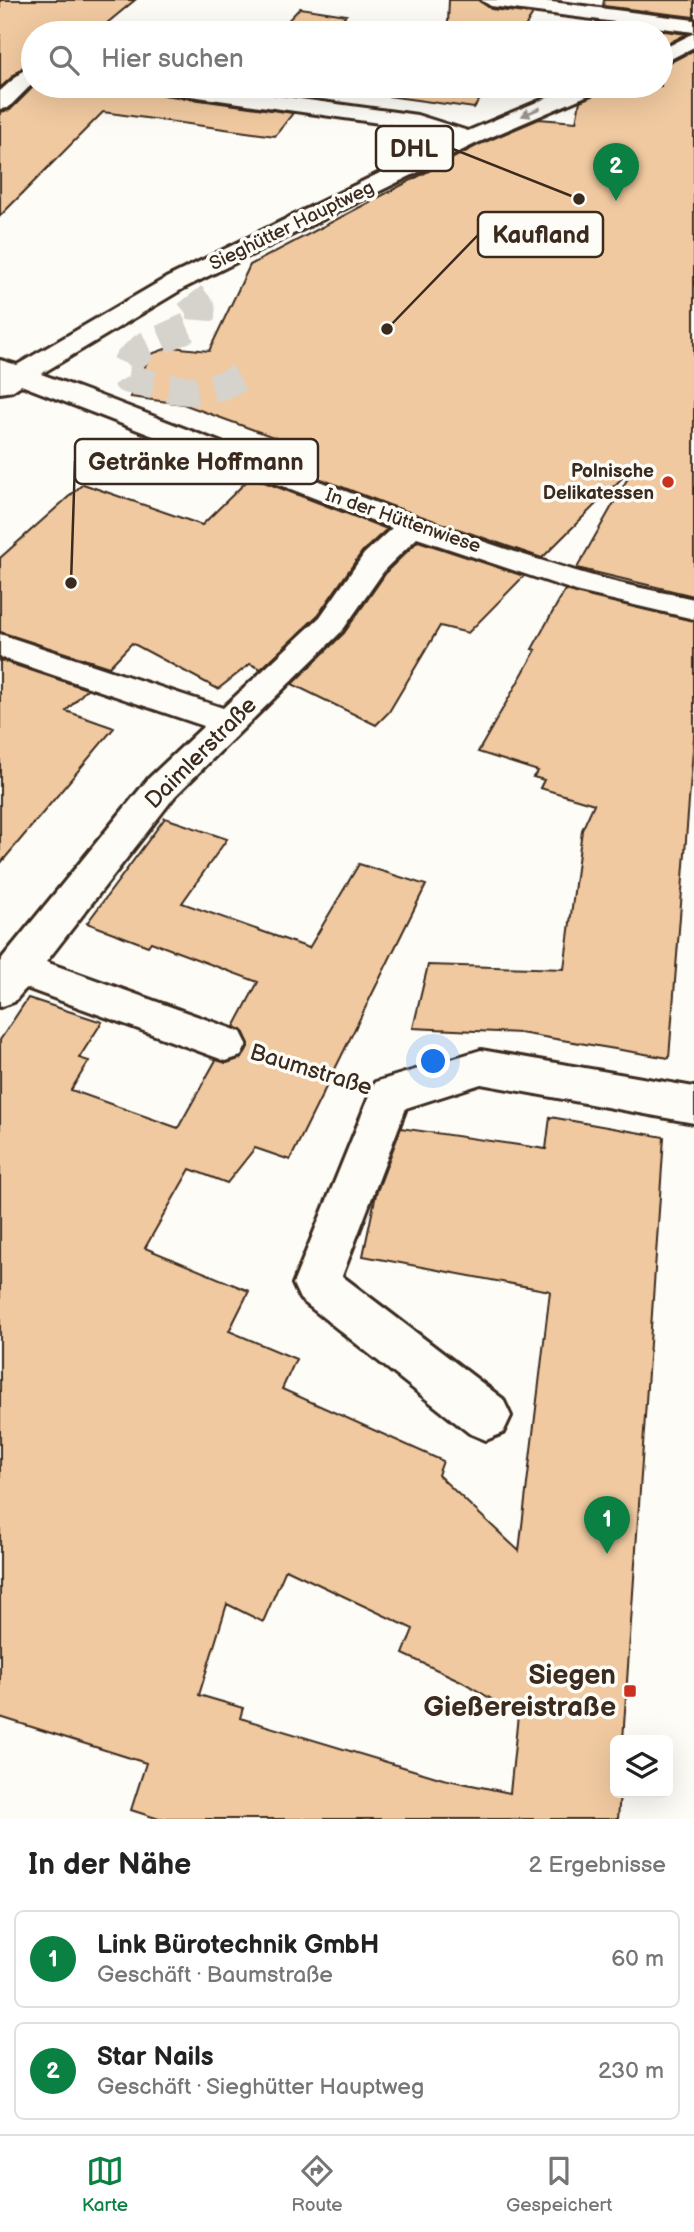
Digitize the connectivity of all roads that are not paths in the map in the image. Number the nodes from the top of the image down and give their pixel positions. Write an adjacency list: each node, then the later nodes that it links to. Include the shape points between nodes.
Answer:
1 (491, 0): 2 (street)
2 (655, 21)
3 (673, 23): 4 (street)
4 (694, 26)
5 (694, 39): 6 (street)
6 (673, 51)
7 (11, 64): 8 (street)
8 (21, 66)
9 (21, 81): 12 (street)
10 (248, 98): 13 (street, via 417,122)
11 (564, 98): 13 (street, Sieghütter Hauptweg, one-way to 13)
12 (0, 103)
13 (469, 138): 15 (street, Sieghütter Hauptweg)
14 (331, 185): 15 (street)
15 (365, 192): 16 (street, Sieghütter Hauptweg)
16 (6, 376): 17 (street, In der Hüttenwiese)
17 (413, 525): 18 (street, In der Hüttenwiese, via 577,582); 20 (street, Daimlerstraße, via 375,561 331,624)
18 (694, 609)
19 (0, 645): 20 (street)
20 (231, 723): 21 (street, Daimlerstraße, via 162,787)
21 (9, 980): 22 (street, Baumstraße)
22 (226, 1044)
23 (694, 1105): 24 (street, Baumstraße, via 481,1067 390,1095 316,1284)
24 (485, 1416)

